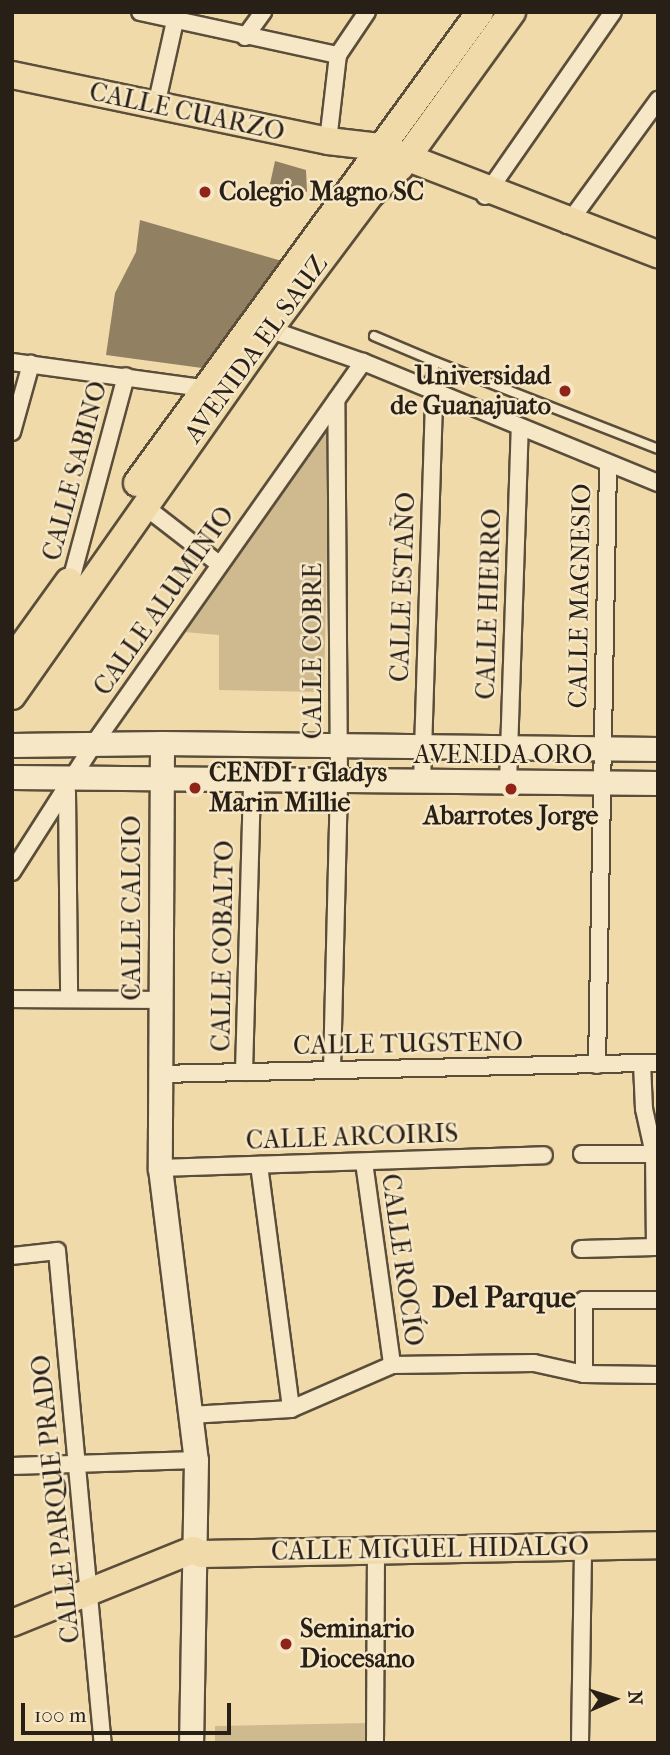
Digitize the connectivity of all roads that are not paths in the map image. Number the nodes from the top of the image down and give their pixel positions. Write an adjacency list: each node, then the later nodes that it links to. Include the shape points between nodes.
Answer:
1 (140, 12): 5 (street)
2 (263, 12): 7 (street)
3 (367, 12): 8 (street)
4 (613, 12): 15 (street)
5 (166, 16): 7 (street); 11 (street)
6 (487, 19): 13 (main road, AVENIDA EL SAUZ); 14 (main road, AVENIDA EL SAUZ)
7 (244, 37): 8 (street)
8 (338, 55): 12 (street)
9 (12, 75): 11 (main road, CALLE CUARZO)
10 (658, 100): 16 (street)
11 (156, 106): 12 (main road, CALLE CUARZO)
12 (328, 141): 13 (main road, CALLE CUARZO)
13 (371, 150): 14 (main road, CALLE CUARZO); 18 (main road, AVENIDA EL SAUZ)
14 (404, 162): 15 (main road, CALLE CUARZO); 18 (main road, AVENIDA EL SAUZ, via 370,195)
15 (487, 192): 16 (main road, CALLE CUARZO)
16 (568, 223): 17 (main road, CALLE CUARZO)
17 (655, 256)
18 (260, 326): 21 (street); 25 (main road, AVENIDA EL SAUZ); 33 (main road, AVENIDA EL SAUZ)
19 (374, 336): 22 (lane)
20 (12, 362): 23 (street)
21 (363, 362): 26 (street); 27 (street, CALLE ALUMINIO)
22 (436, 362): 26 (lane); 30 (lane)
23 (31, 364): 24 (street); 29 (street)
24 (126, 376): 25 (street); 35 (street, CALLE SABINO)
25 (203, 388): 35 (main road, AVENIDA EL SAUZ)
26 (430, 390): 28 (street); 42 (street, CALLE ESTAÑO)
27 (336, 400): 34 (street, CALLE ALUMINIO); 40 (street, CALLE COBRE)
28 (520, 428): 31 (street); 43 (street, CALLE HIERRO)
29 (12, 432)
30 (658, 449)
31 (608, 464): 32 (street); 44 (street, CALLE MAGNESIO)
32 (658, 483)
33 (143, 505): 34 (street); 37 (main road, AVENIDA EL SAUZ)
34 (219, 564): 38 (street, CALLE ALUMINIO)
35 (71, 580): 36 (main road, AVENIDA EL SAUZ)
36 (12, 660)
37 (12, 696)
38 (95, 742): 39 (main road, AVENIDA ORO); 41 (main road, AVENIDA ORO); 54 (street, CALLE ALUMINIO)
39 (162, 743): 40 (main road, AVENIDA ORO); 48 (main road, CALLE CALCIO)
40 (338, 744): 42 (main road, AVENIDA ORO); 49 (street, CALLE COBRE)
41 (12, 745)
42 (423, 747): 43 (main road, AVENIDA ORO); 51 (street, CALLE ESTAÑO)
43 (508, 749): 44 (main road, AVENIDA ORO); 52 (street, CALLE HIERRO)
44 (601, 749): 45 (main road, AVENIDA ORO); 50 (street, CALLE MAGNESIO)
45 (658, 749)
46 (12, 777): 54 (main road, AVENIDA ORO)
47 (252, 779): 48 (main road, AVENIDA ORO); 49 (main road, AVENIDA ORO); 62 (street, CALLE COBALTO)
48 (161, 780): 54 (main road, AVENIDA ORO); 58 (main road, CALLE CALCIO)
49 (339, 782): 51 (main road, AVENIDA ORO); 61 (street, CALLE COBRE)
50 (602, 782): 52 (main road, AVENIDA ORO); 53 (main road, AVENIDA ORO); 60 (street, CALLE MAGNESIO)
51 (422, 783): 52 (main road, AVENIDA ORO)
52 (508, 783)
53 (658, 783)
54 (68, 785): 55 (street, CALLE ALUMINIO); 57 (street)
55 (12, 872)
56 (12, 999): 57 (street)
57 (69, 999): 58 (street)
58 (160, 1000): 63 (main road, CALLE CALCIO)
59 (650, 1063): 60 (street, CALLE TUGSTENO); 65 (street, via 644,1109)
60 (597, 1065): 61 (street, CALLE TUGSTENO)
61 (332, 1070): 62 (street, CALLE TUGSTENO)
62 (244, 1072): 63 (street, CALLE TUGSTENO)
63 (159, 1073): 69 (main road, CALLE CALCIO)
64 (582, 1154): 65 (street)
65 (654, 1154): 70 (street, via 656,1247)
66 (544, 1155): 67 (street, CALLE ARCOIRIS)
67 (365, 1162): 68 (street, CALLE ARCOIRIS); 73 (street, CALLE ROCÍO)
68 (259, 1165): 69 (street, CALLE ARCOIRIS); 76 (street)
69 (160, 1168): 77 (main road, CALLE CALCIO)
70 (581, 1249)
71 (12, 1256): 79 (street, CALLE PARQUE PRADO, via 57,1251)
72 (658, 1300): 74 (street, via 584,1300)
73 (391, 1365): 74 (street, via 534,1363); 76 (street)
74 (584, 1374): 75 (street)
75 (658, 1375)
76 (291, 1409): 77 (street)
77 (190, 1415): 78 (main road, CALLE CALCIO)
78 (195, 1460): 79 (street); 84 (main road, CALLE CALCIO)
79 (76, 1465): 80 (street); 85 (street, CALLE PARQUE PRADO)
80 (12, 1466)
81 (658, 1545): 82 (main road, CALLE MIGUEL HIDALGO)
82 (583, 1546): 83 (main road, CALLE MIGUEL HIDALGO); 91 (street)
83 (376, 1548): 84 (main road, CALLE MIGUEL HIDALGO); 90 (street)
84 (196, 1555): 85 (main road, CALLE MIGUEL HIDALGO); 89 (main road, CALLE CALCIO)
85 (92, 1598): 86 (main road); 87 (main road); 88 (street, CALLE PARQUE PRADO)
86 (12, 1623)
87 (12, 1639)
88 (103, 1743)
89 (191, 1743)
90 (374, 1743)
91 (580, 1743)

